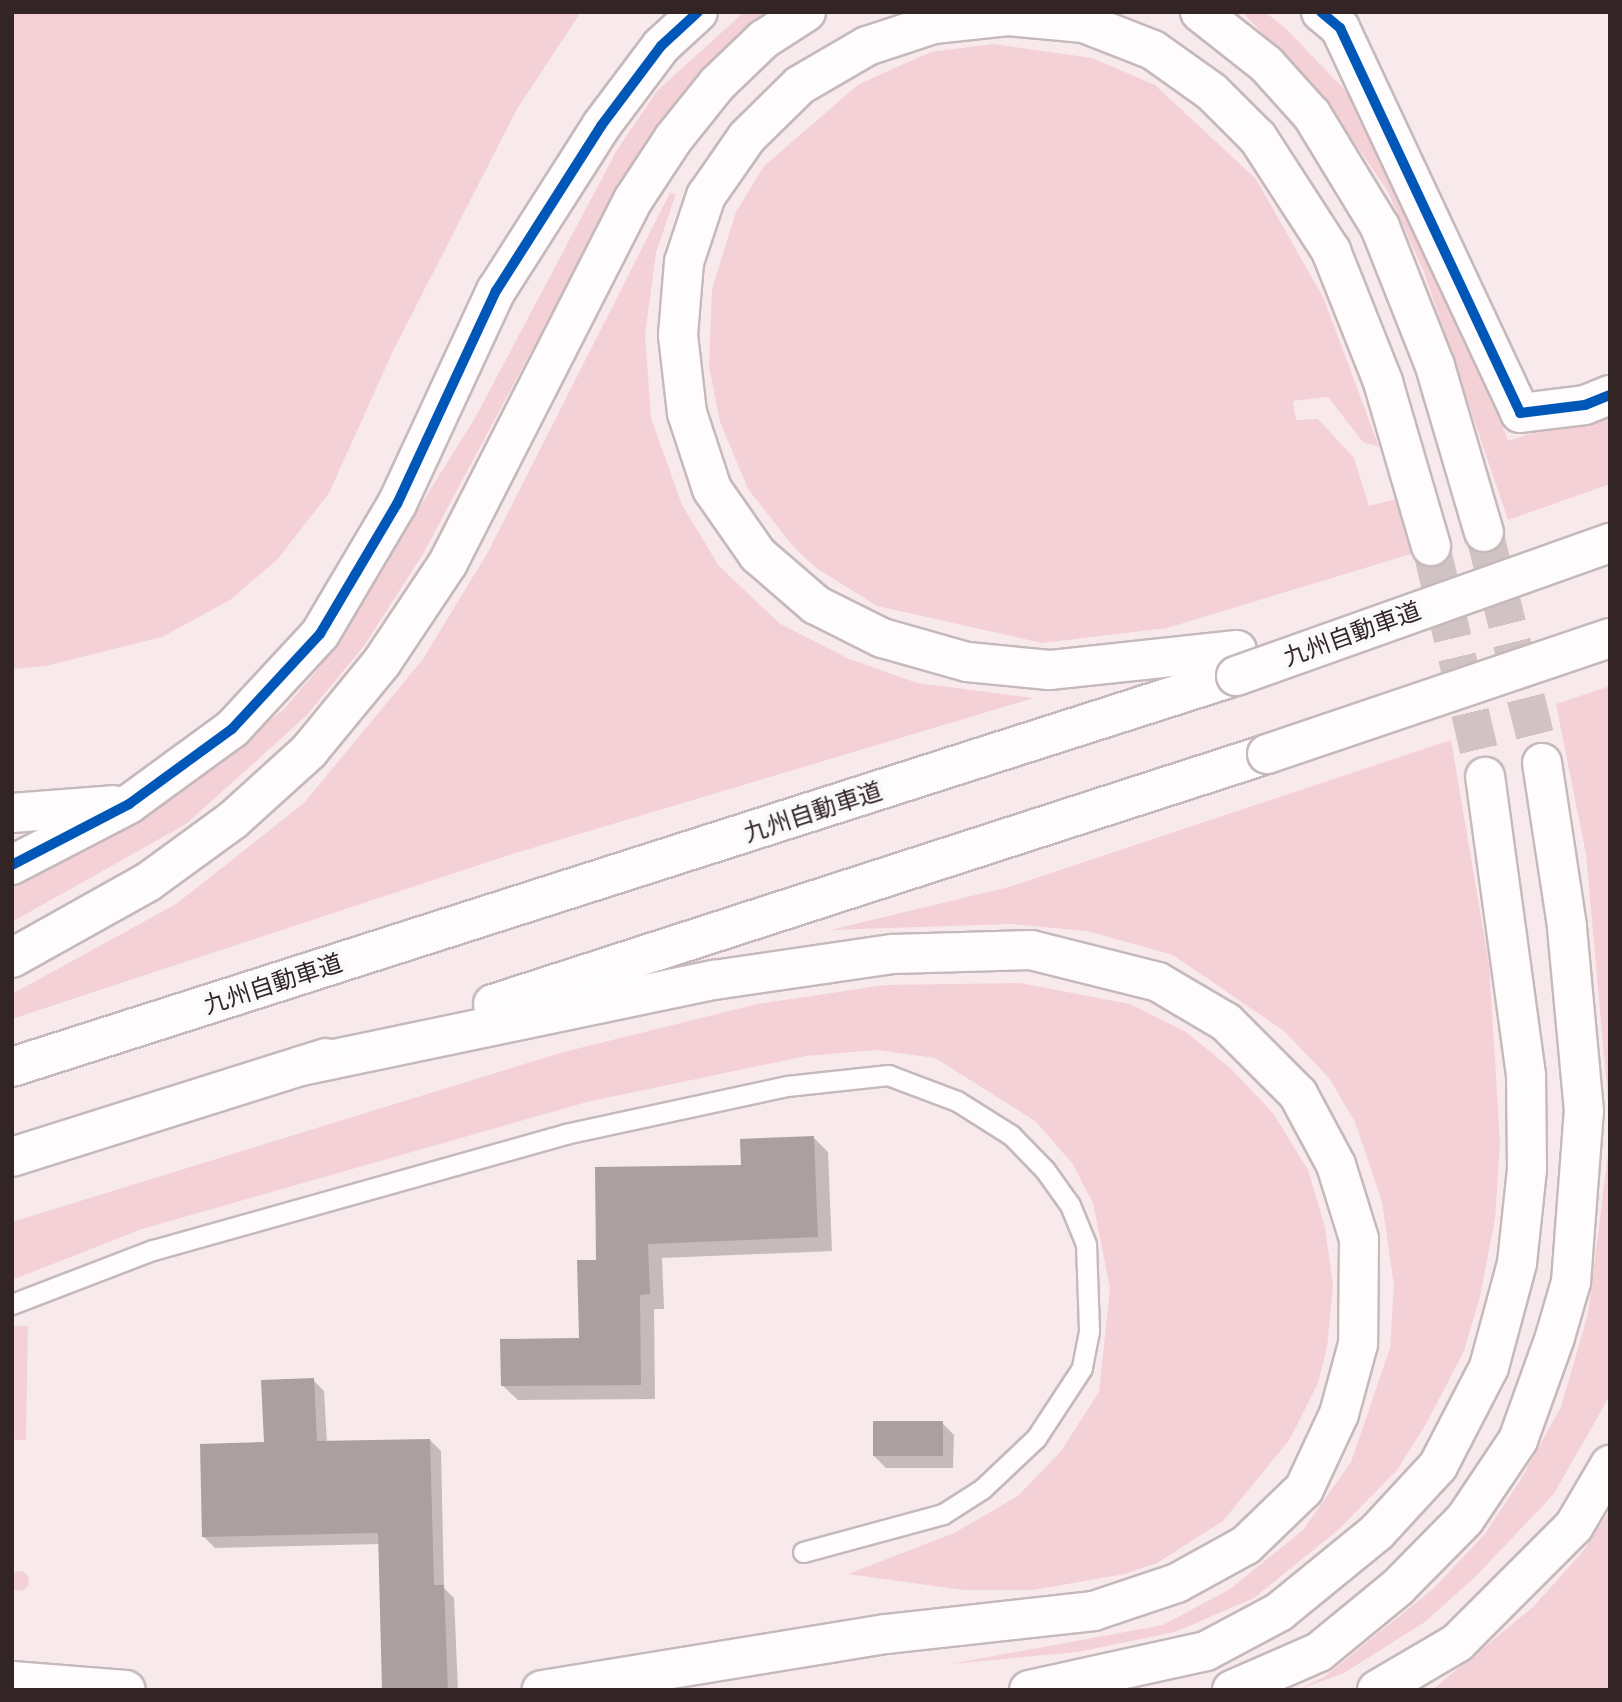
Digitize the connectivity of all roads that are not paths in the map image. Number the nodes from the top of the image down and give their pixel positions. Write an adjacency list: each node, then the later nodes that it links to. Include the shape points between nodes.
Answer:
1 (698, 12): 14 (main road, via 661,46 601,126 496,291 397,504 320,634 233,729)
2 (806, 12): 17 (main road, via 764,39 717,84 667,149 633,200 447,563 382,662 309,751 233,820 148,882)
3 (1200, 12): 6 (main road, via 1266,64 1312,115 1380,227 1436,366)
4 (1321, 12): 5 (main road, via 1340,27 1520,412 1585,405)
5 (1610, 395)
6 (1484, 533)
7 (1610, 535): 11 (main road)
8 (1610, 543): 11 (main road, 九州自動車道, bridge)
9 (1431, 546): 11 (main road, via 1383,382 1331,251 1258,138 1212,92 1153,50 1084,23 1008,16 934,23 867,46 800,85 747,137 706,196 684,262 678,335 687,413 712,489 758,555 816,606 882,638 967,662 1049,670)
10 (1610, 638): 18 (main road, bridge, via 1268,754)
11 (1236, 663): 19 (main road, 九州自動車道)
12 (1542, 763): 28 (main road, via 1567,926 1584,1111 1571,1282 1555,1336 1518,1440 1465,1519 1398,1587 1319,1652)
13 (1485, 777): 27 (main road, via 1526,1075 1527,1169 1517,1263 1489,1367 1438,1466 1377,1532 1279,1612 1206,1651)
14 (129, 804): 15 (main road); 16 (main road)
15 (12, 813)
16 (12, 865)
17 (12, 958)
18 (301, 1066): 20 (main road); 26 (main road, via 714,980 892,954 1031,950 1158,982 1226,1022 1298,1094 1336,1165 1359,1239 1358,1344 1339,1414 1304,1489 1246,1545 1177,1583 1094,1611 885,1634)
19 (12, 1067)
20 (12, 1157)
21 (12, 1304): 23 (lane, via 153,1250 565,1134 787,1086 888,1075 957,1101 1010,1135 1045,1170 1070,1205 1086,1244 1092,1298 1087,1343 1082,1368 1036,1438 982,1489 943,1514)
22 (1610, 1465): 29 (main road, via 1574,1526 1457,1643)
23 (803, 1552)
24 (12, 1681): 25 (main road)
25 (126, 1690)
26 (542, 1690)
27 (1029, 1690)
28 (1232, 1690)
29 (1377, 1690)

